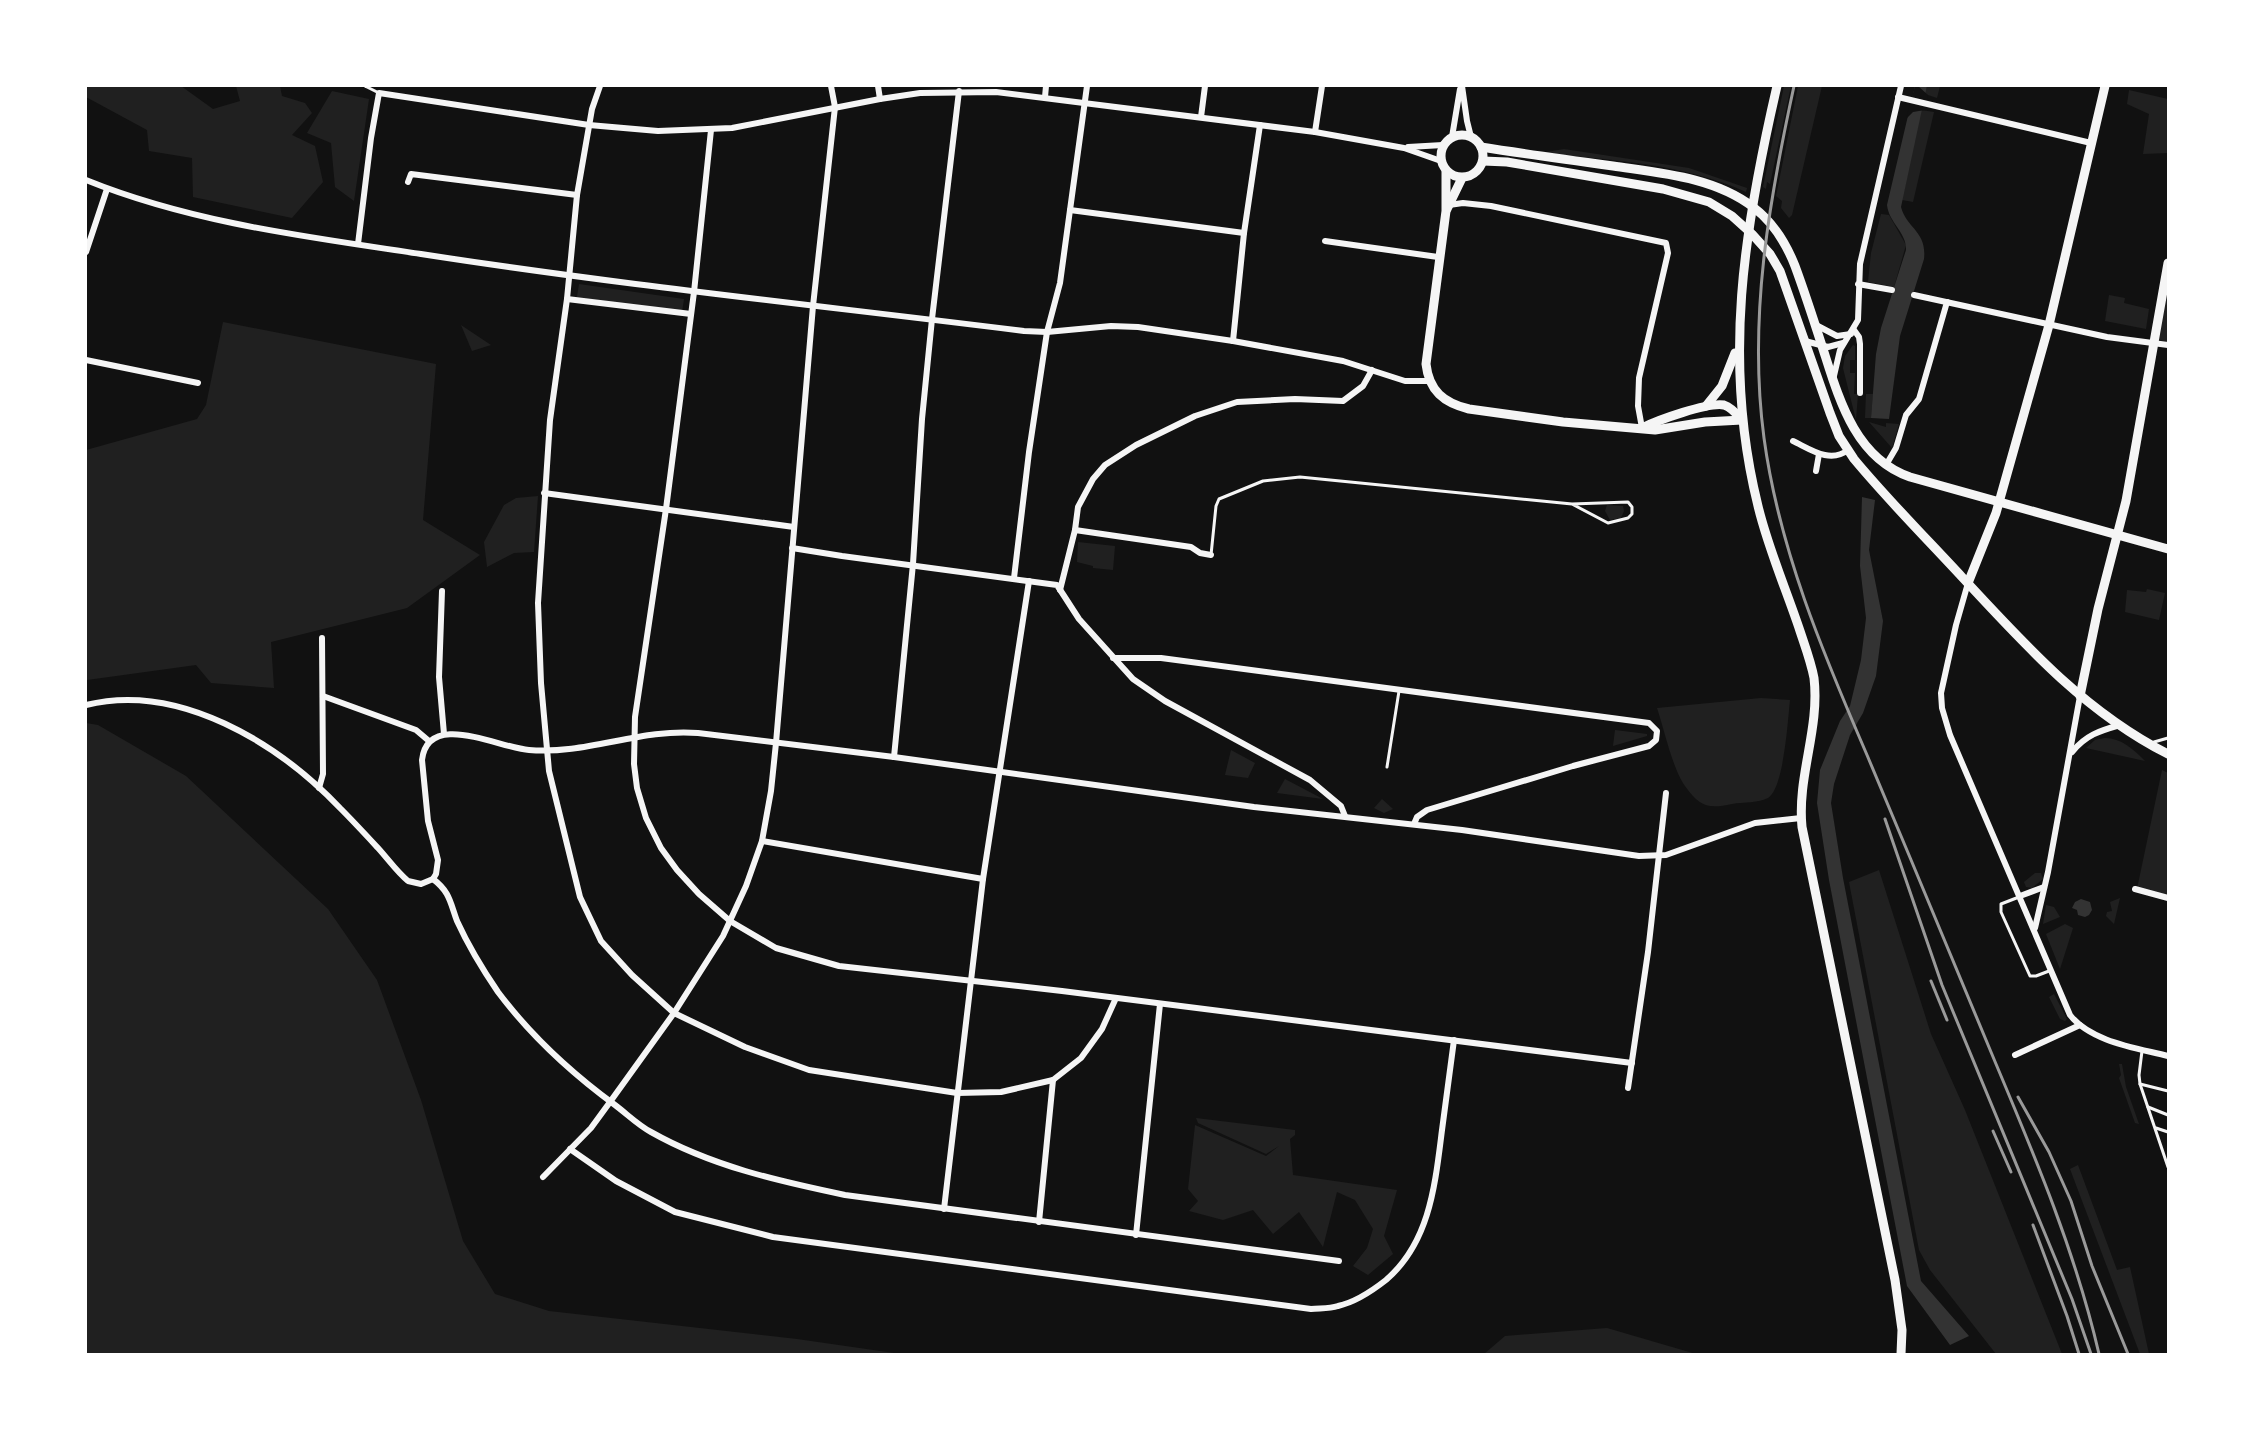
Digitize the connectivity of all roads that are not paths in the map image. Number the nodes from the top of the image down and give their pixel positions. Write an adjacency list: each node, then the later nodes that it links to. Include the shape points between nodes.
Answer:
1 (365, 86): 14 (lane)
2 (600, 86): 21 (street)
3 (831, 86): 19 (street)
4 (878, 86): 17 (street)
5 (1046, 86): 15 (street)
6 (1088, 86): 18 (street)
7 (1205, 86): 20 (street)
8 (1322, 86): 24 (street)
9 (1462, 86): 25 (street); 26 (street)
10 (1777, 86): 65 (main road, via 1747,247)
11 (1901, 86): 16 (street)
12 (2105, 86): 27 (main road)
13 (959, 91): 15 (street); 17 (street); 56 (street)
14 (379, 93): 21 (street); 43 (street)
15 (1045, 97): 18 (street)
16 (1898, 98): 27 (street); 48 (street)
17 (880, 99): 19 (street)
18 (1086, 103): 20 (street); 40 (street)
19 (835, 107): 23 (street); 54 (street)
20 (1201, 117): 22 (street)
21 (589, 125): 23 (street, via 658,131); 38 (street)
22 (1260, 125): 24 (street); 41 (street)
23 (711, 130): 50 (street)
24 (1315, 132): 30 (street)
25 (1452, 137): 26 (main road); 28 (main road)
26 (1471, 137): 29 (main road)
27 (2091, 143): 58 (main road)
28 (1443, 146): 30 (street); 32 (main road)
29 (1481, 147): 31 (main road); 57 (main road, via 1675,176 1737,197 1760,212 1786,245)
30 (1404, 148): 32 (street)
31 (1483, 161): 34 (main road, via 1475,173); 62 (main road, via 1663,189 1721,208 1752,234 1775,262)
32 (1441, 162): 33 (main road)
33 (1446, 171): 34 (main road); 39 (main road)
34 (1462, 178): 39 (main road)
35 (86, 180): 37 (street)
36 (408, 182): 38 (street, via 411,174)
37 (107, 189): 43 (street, via 232,223); 44 (street)
38 (578, 195): 47 (street)
39 (1447, 208): 45 (main road); 76 (street, via 1463,203 1491,206 1665,243 1668,254 1640,378 1638,406)
40 (1070, 210): 41 (street); 59 (street, via 1060,283)
41 (1244, 233): 61 (street)
42 (1325, 241): 45 (street)
43 (358, 244): 47 (street)
44 (86, 252)
45 (1438, 257): 70 (main road, via 1426,358)
46 (2169, 263): 64 (main road)
47 (570, 277): 50 (street); 52 (street)
48 (1858, 284): 49 (street); 60 (street, via 1859,316)
49 (1892, 290)
50 (694, 292): 54 (street); 55 (street)
51 (1914, 295): 53 (street)
52 (567, 299): 55 (street); 82 (street)
53 (1947, 302): 58 (street); 80 (street, via 1919,399 1906,416)
54 (813, 306): 56 (street); 86 (street)
55 (692, 314): 85 (street)
56 (932, 319): 59 (street); 92 (street)
57 (1815, 324): 60 (street, via 1832,335); 67 (main road)
58 (2049, 325): 64 (street); 83 (main road)
59 (1047, 332): 61 (street, via 1127,326); 93 (street)
60 (1853, 332): 63 (street); 73 (street, via 1860,344)
61 (1233, 341): 69 (street)
62 (1805, 341): 67 (street); 78 (main road, via 1839,436)
63 (1844, 343): 67 (street); 71 (street)
64 (2154, 344): 66 (street); 88 (main road)
65 (1738, 345): 74 (main road, via 1722,386); 75 (main road)
66 (2169, 345)
67 (1822, 346): 71 (main road)
68 (86, 360): 72 (street)
69 (1372, 370): 70 (street, via 1406,381); 87 (street, via 1363,386 1343,401 1237,402 1136,445 1105,465 1093,479 1078,507)
70 (1429, 381): 76 (main road, via 1442,398 1458,407)
71 (1833, 381): 80 (main road, via 1852,428)
72 (198, 383)
73 (1860, 393)
74 (1706, 406): 75 (main road, via 1728,407); 76 (main road)
75 (1742, 420): 76 (main road, via 1662,430); 120 (main road, via 1759,510 1813,675 1814,718 1802,785)
76 (1642, 428)
77 (1793, 441): 79 (street)
78 (1848, 450): 79 (street, via 1836,456); 95 (main road)
79 (1819, 454): 81 (street)
80 (1886, 465): 83 (main road, via 1910,477)
81 (1816, 471)
82 (544, 493): 85 (street); 111 (street, via 538,603)
83 (1999, 503): 88 (main road); 95 (main road)
84 (1572, 504): 84 (lane, via 1628,502 1632,514 1608,523); 91 (lane, via 1300,477 1263,481 1220,499)
85 (666, 509): 86 (street); 106 (street)
86 (794, 527): 89 (street)
87 (1075, 530): 91 (street, via 1191,547); 96 (street)
88 (2118, 536): 90 (main road); 102 (main road)
89 (792, 548): 92 (street); 109 (street)
90 (2169, 549)
91 (1211, 555)
92 (913, 564): 93 (street); 114 (street)
93 (1014, 578): 94 (street)
94 (1029, 581): 96 (street, via 1057,585); 116 (street)
95 (1968, 584): 102 (main road, via 2012,633); 128 (street, via 1941,701 1946,722)
96 (1060, 590): 99 (street)
97 (442, 591): 105 (street, via 440,677)
98 (322, 638): 101 (street)
99 (1113, 658): 100 (street, via 1161,658); 119 (street, via 1132,679 1165,702 1310,780 1341,806)
100 (1399, 691): 115 (lane); 121 (street, via 1649,723 1658,735 1649,746 1427,810)
101 (323, 696): 108 (street, via 416,730); 117 (street, via 323,774)
102 (2080, 696): 104 (main road); 112 (street)
103 (86, 705): 117 (street, via 122,700 145,702 210,717 260,741)
104 (2120, 725): 110 (main road); 112 (street, via 2090,735)
105 (444, 734): 108 (street); 111 (street, via 521,749)
106 (635, 738): 109 (street, via 683,732); 111 (street); 130 (street, via 637,788 661,848 699,894)
107 (2169, 738): 110 (lane)
108 (429, 741): 124 (street, via 423,753 422,771 438,860)
109 (777, 743): 114 (street); 122 (street)
110 (2150, 744): 113 (main road)
111 (547, 750): 136 (street, via 555,800 580,897 601,941)
112 (2071, 752): 126 (street)
113 (2169, 754)
114 (894, 757): 116 (street)
115 (1387, 767)
116 (999, 772): 119 (street); 125 (street)
117 (319, 788): 124 (street, via 408,881 421,884)
118 (1666, 793): 123 (street)
119 (1345, 816): 121 (street)
120 (1801, 818): 123 (street, via 1755,823); 160 (main road, via 1893,1271 1901,1316)
121 (1414, 824): 123 (street)
122 (762, 841): 125 (street); 130 (street)
123 (1659, 856): 142 (street)
124 (433, 879): 148 (street, via 446,890 475,956 526,1027)
125 (983, 879): 133 (street)
126 (2044, 887): 128 (street); 131 (street)
127 (2135, 889): 129 (street)
128 (2020, 896): 131 (street); 132 (lane, via 2001,904 2001,912 2030,976)
129 (2169, 898)
130 (730, 921): 133 (street, via 776,948 839,966); 136 (street)
131 (2035, 928): 132 (street)
132 (2051, 970): 137 (street, via 2070,1015)
133 (971, 981): 134 (street); 147 (street)
134 (1116, 998): 135 (street); 143 (street, via 1102,1029 1081,1058)
135 (1160, 1004): 138 (street); 158 (street)
136 (674, 1013): 147 (street, via 745,1047 809,1070); 148 (street)
137 (2080, 1025): 139 (street); 140 (street)
138 (1454, 1040): 142 (street); 153 (street, via 1425,1225 1400,1268 1354,1300 1326,1308 773,1237 675,1212 616,1181)
139 (2142, 1050): 141 (street); 144 (lane)
140 (2015, 1055)
141 (2169, 1056)
142 (1632, 1063): 145 (street)
143 (1053, 1080): 147 (street, via 1001,1092); 157 (street)
144 (2140, 1084): 146 (lane); 149 (lane)
145 (1628, 1088)
146 (2169, 1091)
147 (957, 1093): 156 (street)
148 (610, 1102): 153 (street); 156 (street, via 650,1131 737,1169 845,1195)
149 (2148, 1107): 150 (lane); 151 (lane)
150 (2169, 1115)
151 (2156, 1128): 152 (lane); 154 (lane)
152 (2169, 1132)
153 (570, 1149): 155 (street)
154 (2169, 1167)
155 (543, 1177)
156 (944, 1209): 157 (street)
157 (1039, 1222): 158 (street)
158 (1136, 1235): 159 (street)
159 (1340, 1261)
160 (1901, 1354)

